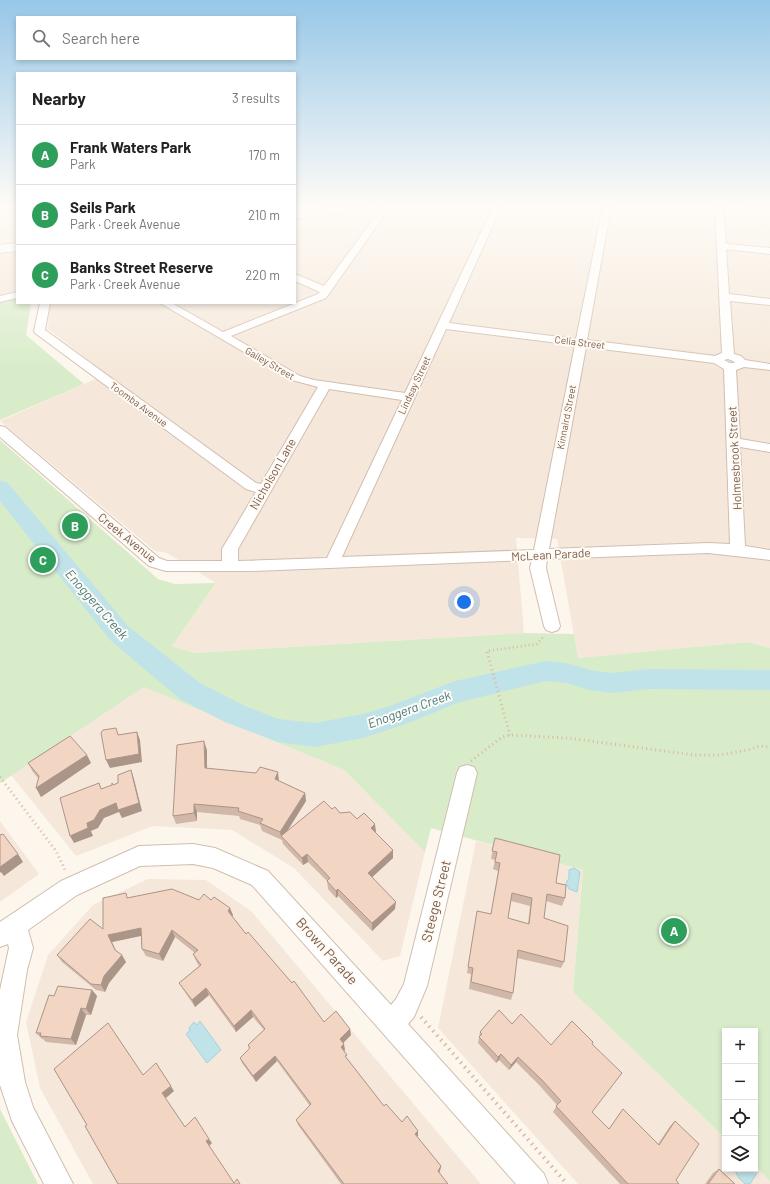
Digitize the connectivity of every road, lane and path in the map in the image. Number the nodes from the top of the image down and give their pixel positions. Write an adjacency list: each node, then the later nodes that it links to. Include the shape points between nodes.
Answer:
1 (347, 262): 6 (street)
2 (471, 262): 13 (street, Lindsay Street)
3 (596, 262): 15 (street, Kinnaird Street)
4 (722, 262): 8 (street, Holmesbrook Street)
5 (296, 277): 6 (street)
6 (326, 291): 14 (street, via 316,299)
7 (16, 295): 9 (street)
8 (725, 298): 10 (street); 16 (street, Holmesbrook Street)
9 (0, 299)
10 (770, 302)
11 (45, 304): 23 (street, Toomba Avenue, via 39,331 251,486)
12 (167, 304): 14 (street, Gailey Street)
13 (443, 324): 15 (street, Celia Street); 19 (street, Lindsay Street)
14 (223, 336): 18 (street, Gailey Street, via 296,378)
15 (581, 342): 16 (street, Celia Street); 26 (street, Kinnaird Street)
16 (729, 361): 17 (street, Celia Street); 21 (street, Holmesbrook Street)
17 (770, 367)
18 (326, 384): 19 (street, Gailey Street); 23 (street, Nicholson Lane)
19 (408, 397): 27 (street, Lindsay Street)
20 (0, 430): 28 (street, Creek Avenue, via 154,562 178,567)
21 (734, 442): 22 (street); 24 (street, Holmesbrook Street)
22 (770, 448)
23 (264, 489): 28 (street, Nicholson Lane, via 230,549)
24 (738, 550): 25 (street, McLean Parade); 26 (street, McLean Parade, via 708,548)
25 (770, 555)
26 (540, 556): 27 (street, McLean Parade); 29 (street, Kinnaird Street, via 538,568)
27 (332, 563): 28 (street, Creek Avenue)
28 (230, 566)
29 (552, 626): 30 (path, via 537,644 486,651)
30 (510, 735): 31 (path, via 568,738 694,754 719,755 759,746); 32 (path, via 502,737 473,759)
31 (770, 747)
32 (467, 773): 36 (street, Steege Street, via 415,986)
33 (0, 776): 34 (path, via 56,851)
34 (67, 890): 35 (street, Brown Parade); 37 (street, Brown Parade, via 139,856 193,854 234,865 260,878)
35 (8, 931): 38 (street, via 20,948 5,1028 12,1082 21,1112)
36 (408, 1002): 37 (street, Steege Street); 40 (path)
37 (392, 1023): 39 (street, Brown Parade)
38 (60, 1184)
39 (534, 1184)
40 (567, 1184)

